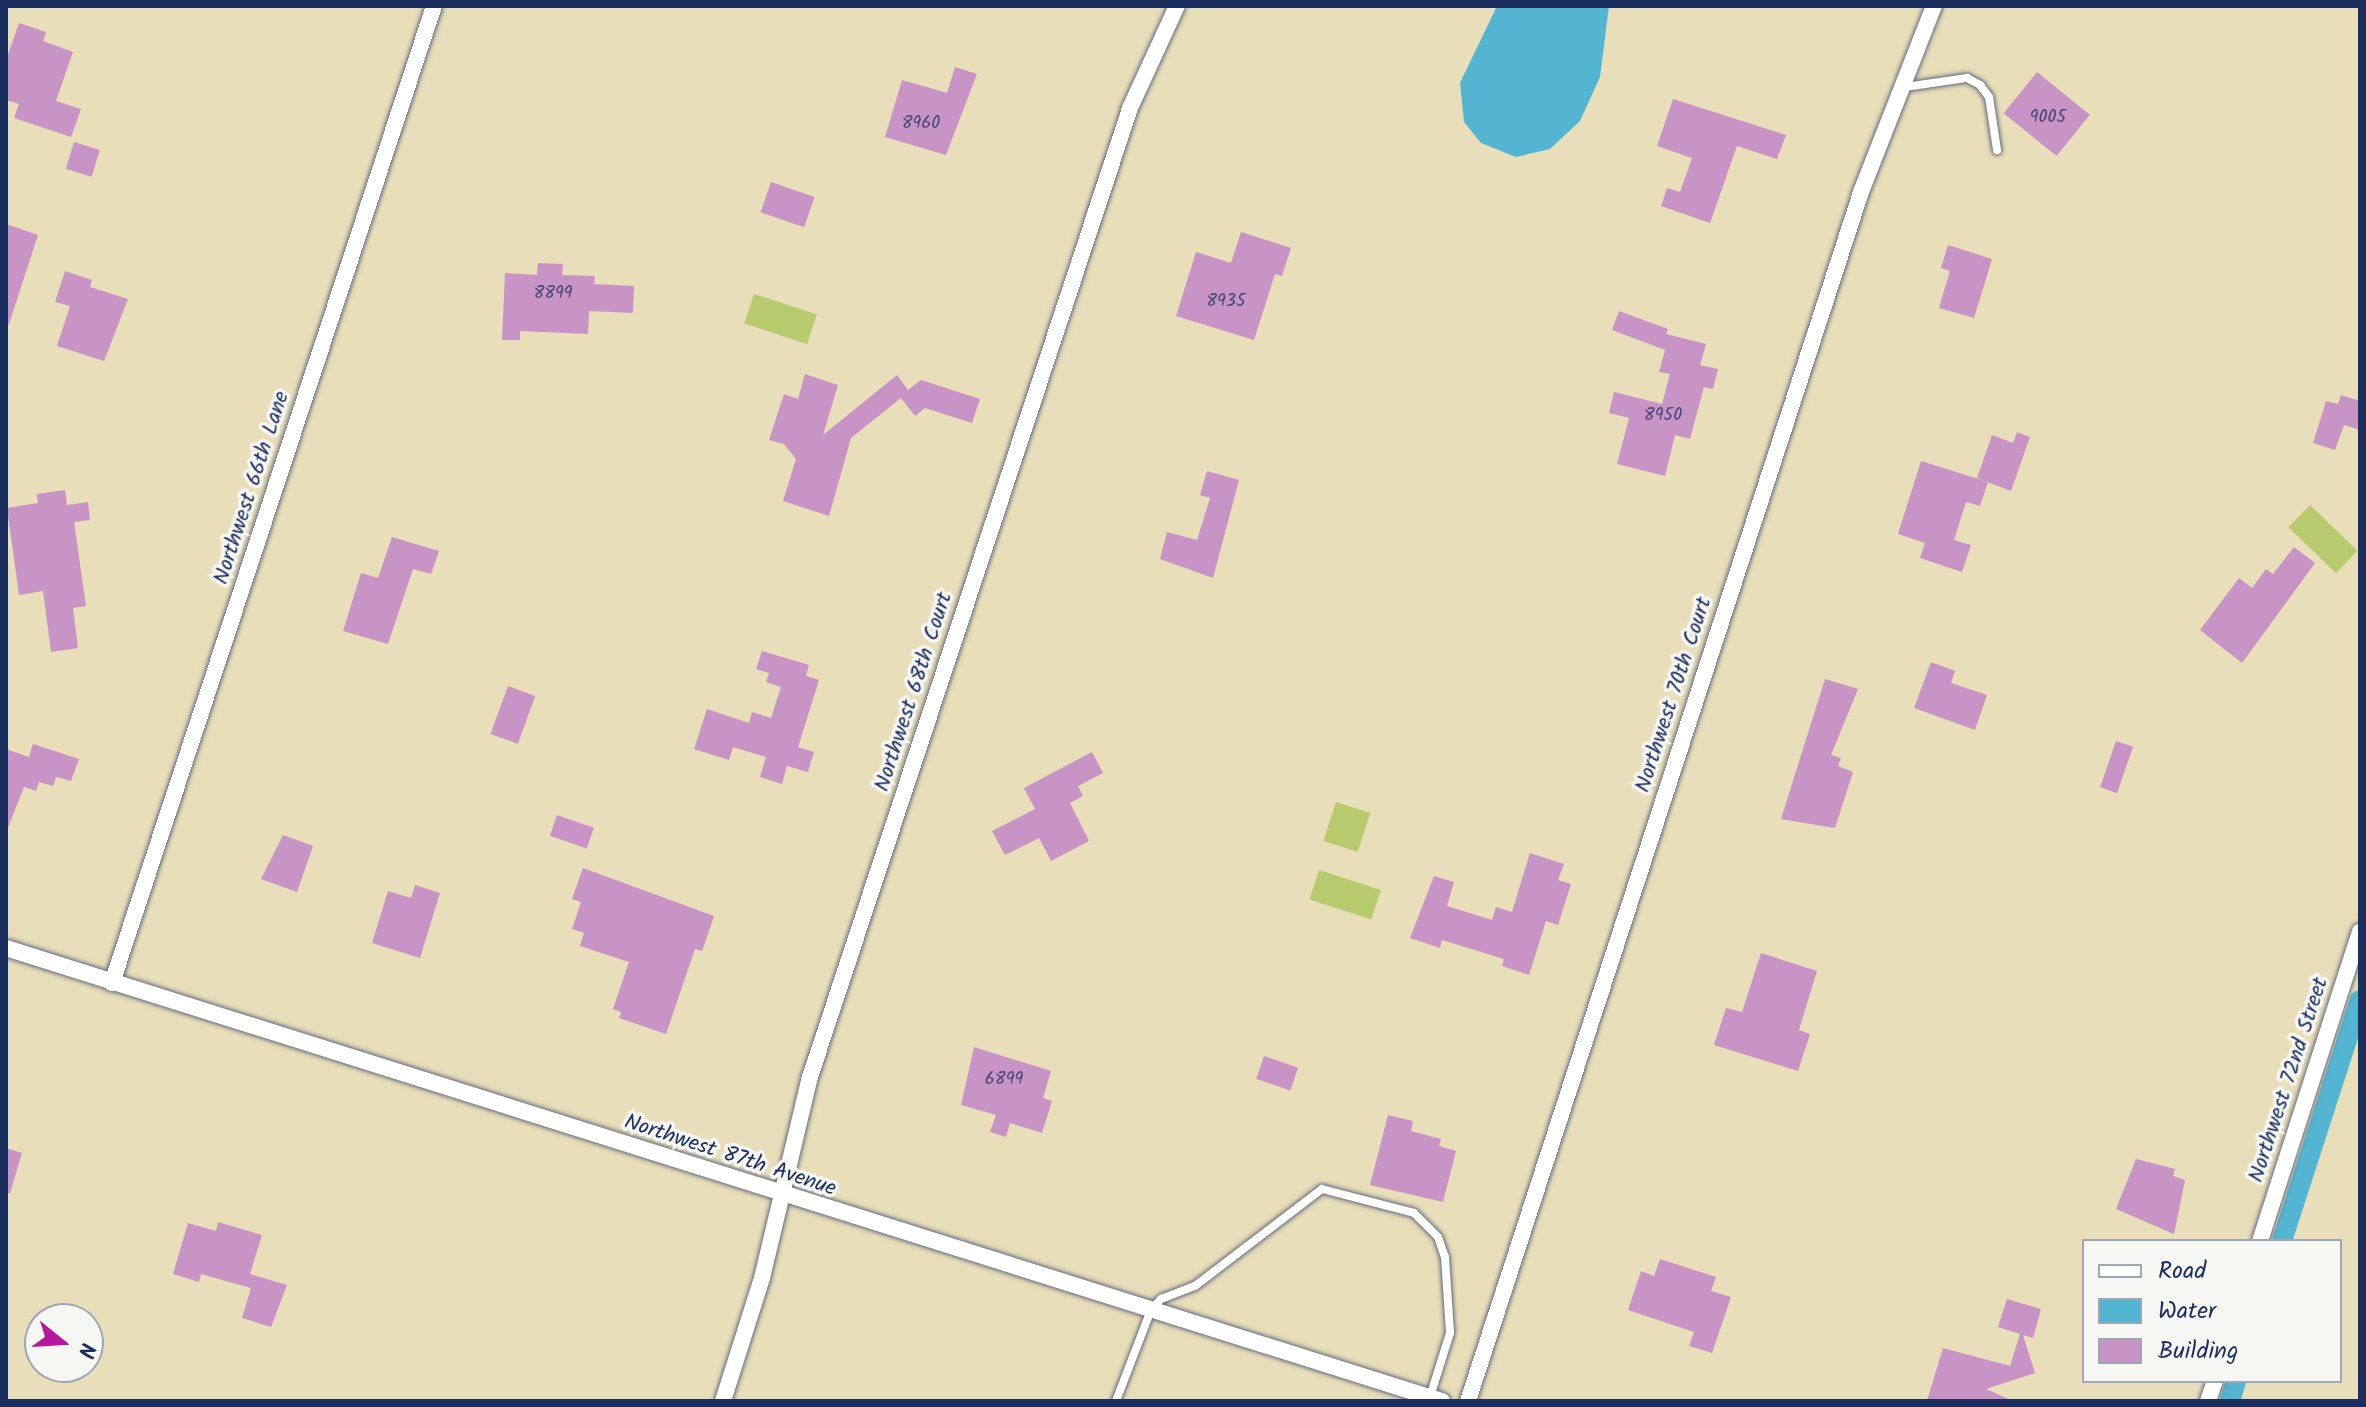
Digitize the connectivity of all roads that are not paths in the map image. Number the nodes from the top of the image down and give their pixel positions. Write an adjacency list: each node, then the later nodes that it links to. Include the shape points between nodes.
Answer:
1 (434, 6): 8 (street, Northwest 66th Lane)
2 (1177, 6): 9 (street, Northwest 68th Court, via 1130,108 810,1077)
3 (1934, 6): 4 (street, Northwest 70th Court)
4 (1905, 87): 5 (lane, via 1967,78 1980,85 1989,97); 15 (street, Northwest 70th Court, via 1861,192)
5 (1997, 150)
6 (2360, 932): 10 (street, Northwest 72nd Street)
7 (6, 948): 8 (street, Northwest 87th Avenue)
8 (112, 983): 9 (street, Northwest 87th Avenue)
9 (778, 1195): 11 (street, Northwest 87th Avenue); 13 (street, Northwest 68th Court, via 762,1278)
10 (2261, 1239)
11 (1151, 1310): 12 (street, Northwest 87th Avenue); 12 (lane, via 1161,1299 1195,1286 1322,1189 1394,1206 1428,1223 1445,1257 1450,1333); 14 (lane)
12 (1436, 1399)
13 (723, 1401)
14 (1116, 1401)
15 (1468, 1401)

